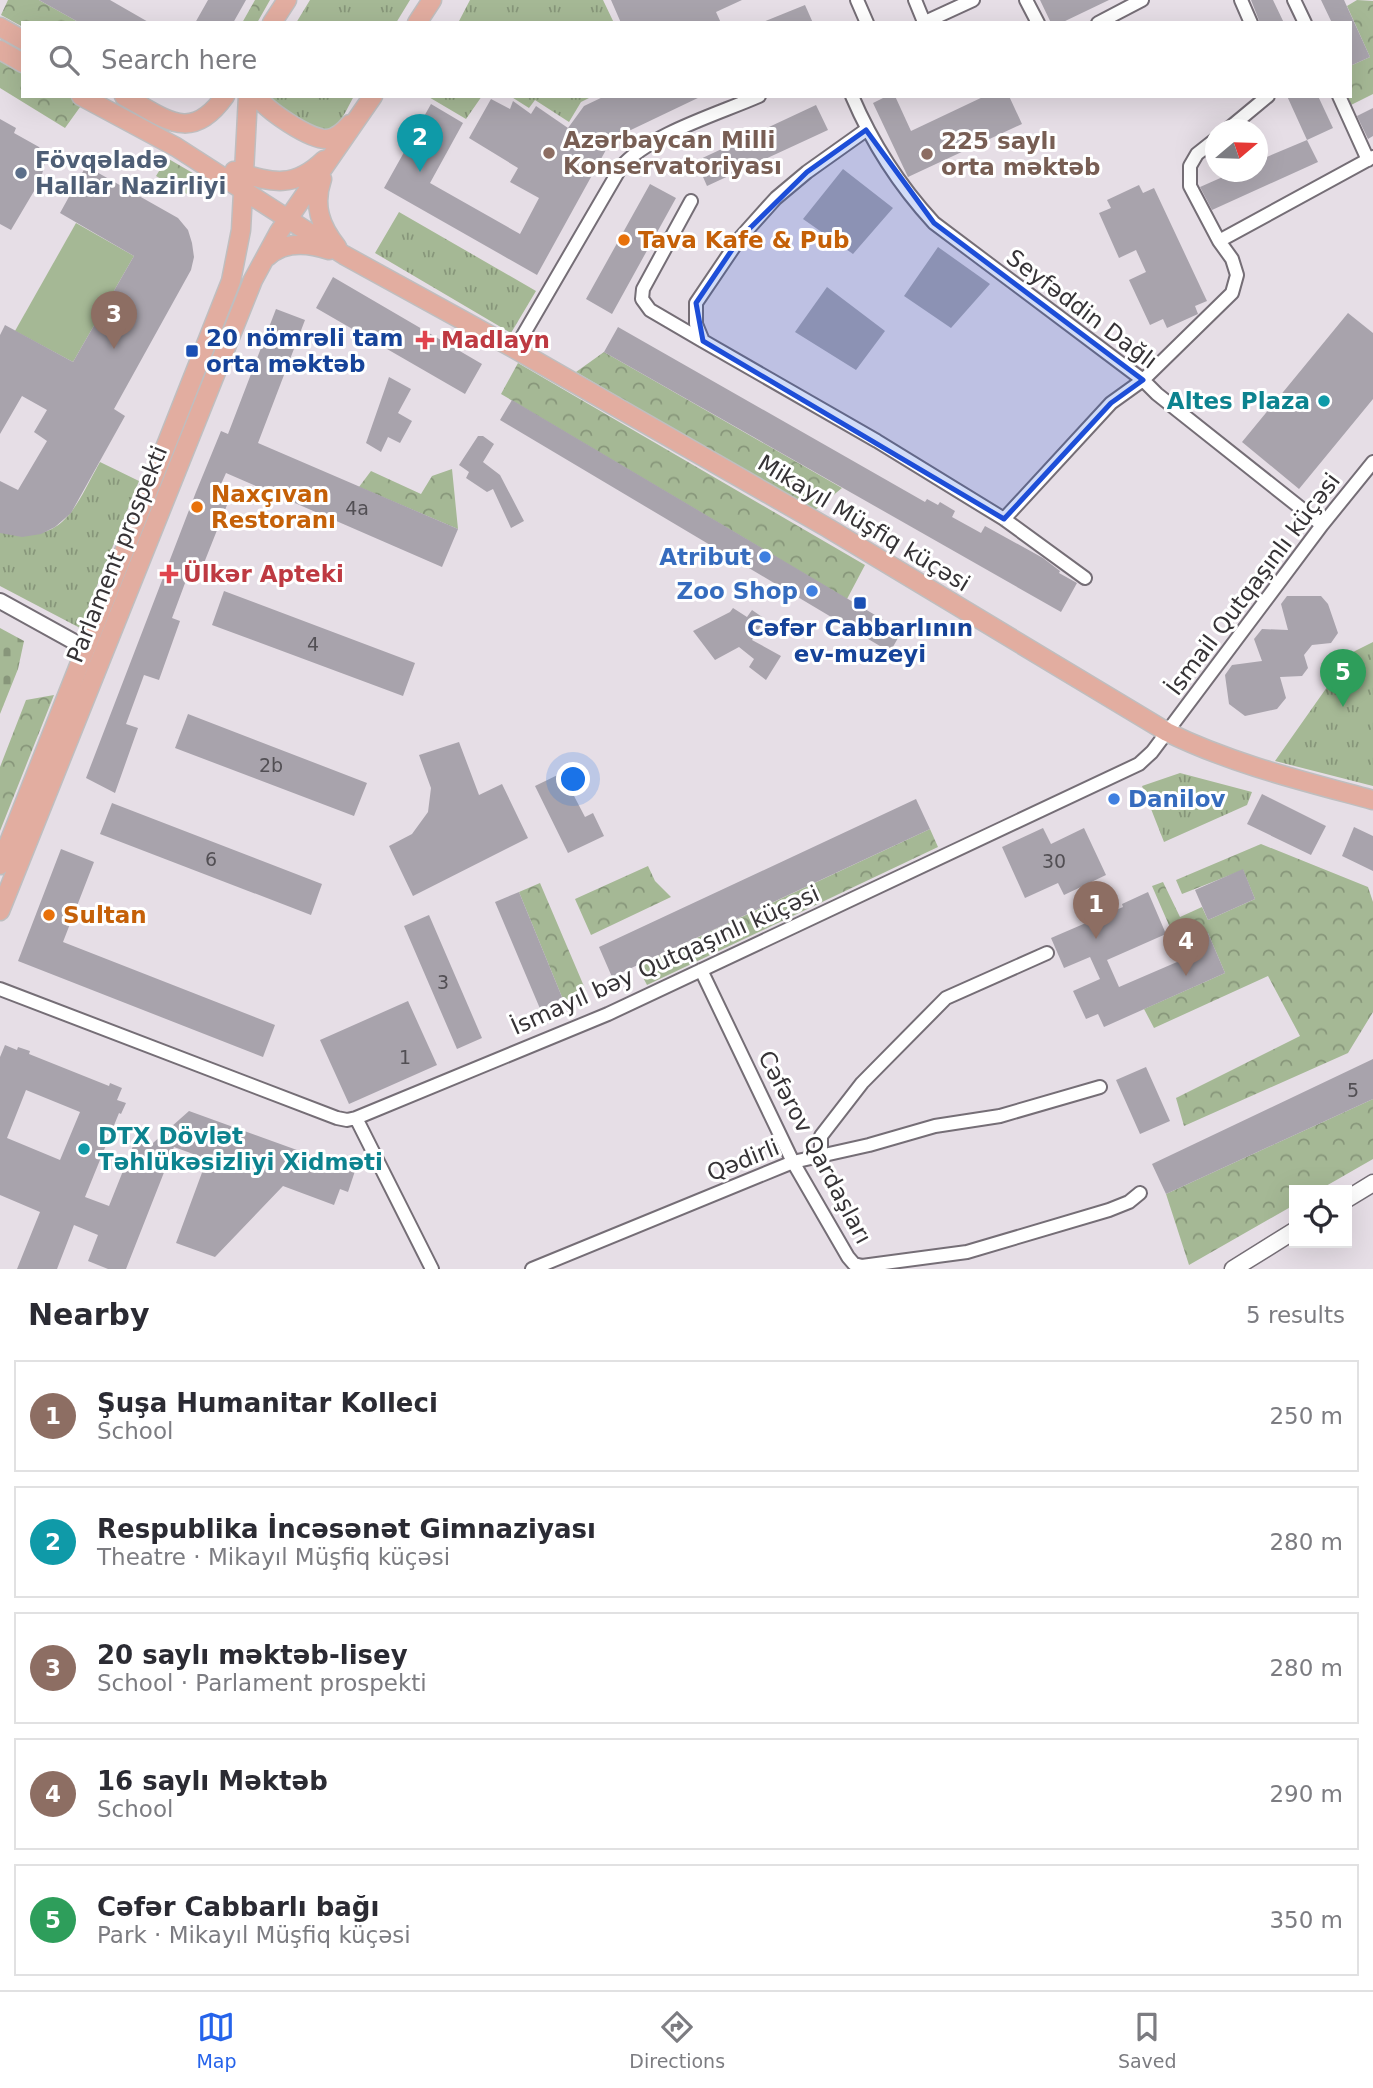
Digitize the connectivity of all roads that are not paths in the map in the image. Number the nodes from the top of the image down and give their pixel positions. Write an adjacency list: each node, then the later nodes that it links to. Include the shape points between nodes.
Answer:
1 (287, 0): 11 (main road)
2 (432, 0): 10 (main road)
3 (857, 0): 12 (street)
4 (915, 0): 13 (street)
5 (973, 0): 14 (street)
6 (1026, 0): 15 (street)
7 (1142, 0): 16 (street)
8 (1241, 0): 17 (street)
9 (1294, 0): 18 (street)
10 (421, 13)
11 (275, 21)
12 (866, 21)
13 (924, 21)
14 (926, 21)
15 (1037, 21)
16 (1102, 21)
17 (1250, 21)
18 (1304, 21)
19 (0, 27): 20 (main road)
20 (21, 39)
21 (0, 50): 22 (main road)
22 (21, 62)
23 (85, 98): 39 (main road)
24 (128, 98): 25 (main road, via 174,122 191,124 207,118)
25 (223, 98)
26 (247, 98): 39 (main road, Parlament prospekti)
27 (259, 98): 32 (main road, via 287,121 325,139 340,134)
28 (755, 98): 46 (street, via 657,139 631,155)
29 (853, 98): 34 (street, Seyfəddin Dağlı)
30 (1266, 98): 33 (street)
31 (1340, 98): 37 (street)
32 (369, 103): 35 (main road)
33 (1240, 119)
34 (866, 130): 45 (street, via 776,198 740,238 696,303 696,324); 47 (street, Seyfəddin Dağlı, via 909,196 934,223)
35 (347, 136): 38 (main road, Parlament prospekti); 39 (main road, via 318,166 298,178)
36 (1205, 147): 42 (street, via 1189,166 1190,186)
37 (1371, 158): 42 (street)
38 (326, 168): 41 (main road, Parlament prospekti); 43 (main road, via 318,190 318,210 330,238)
39 (244, 183): 41 (main road); 53 (main road, Parlament prospekti, via 231,281)
40 (691, 201): 45 (street, via 643,289 642,299 650,310)
41 (288, 220): 43 (main road); 44 (main road, Parlament prospekti)
42 (1219, 241): 47 (street, via 1237,275 1232,293)
43 (344, 255): 44 (main road, via 294,245 277,249); 46 (main road, Mikayıl Müşfiq küçəsi)
44 (262, 262): 58 (main road, Parlament prospekti)
45 (703, 341): 49 (street)
46 (515, 349): 54 (main road, Mikayıl Müşfiq küçəsi, via 828,528)
47 (1143, 380): 49 (street, via 1111,403); 50 (street, Seyfəddin Dağlı)
48 (1373, 462): 50 (street, İsmail Qutqaşınlı küçəsi)
49 (1004, 519): 51 (street)
50 (1322, 525): 54 (street, İsmail Qutqaşınlı küçəsi)
51 (1085, 578)
52 (0, 601): 53 (street)
53 (87, 649): 57 (main road, Parlament prospekti)
54 (1167, 732): 55 (main road, Mikayıl Müşfiq küçəsi, via 1207,751); 56 (street, İsmail Qutqaşınlı küçəsi, via 1146,759 1131,769)
55 (1373, 800)
56 (988, 835): 60 (street, İsmayıl bəy Qutqaşınlı küçəsi)
57 (0, 865)
58 (0, 911)
59 (1047, 953): 64 (street, via 946,998 862,1083 821,1136)
60 (701, 970): 63 (street, İsmayıl bəy Qutqaşınlı küçəsi); 65 (street, Cəfərov Qardaşları)
61 (0, 989): 63 (street, via 337,1118)
62 (1100, 1087): 64 (street, Qədirli, via 1000,1116 935,1126)
63 (356, 1118): 70 (street)
64 (821, 1156): 65 (street, Qədirli)
65 (793, 1162): 67 (street, Cəfərov Qardaşları, via 848,1257 862,1266 967,1252 1109,1210); 71 (street, Qədirli)
66 (1373, 1183): 68 (main road)
67 (1140, 1193)
68 (1352, 1196)
69 (1289, 1234): 72 (main road)
70 (432, 1269)
71 (532, 1269)
72 (1233, 1269)

